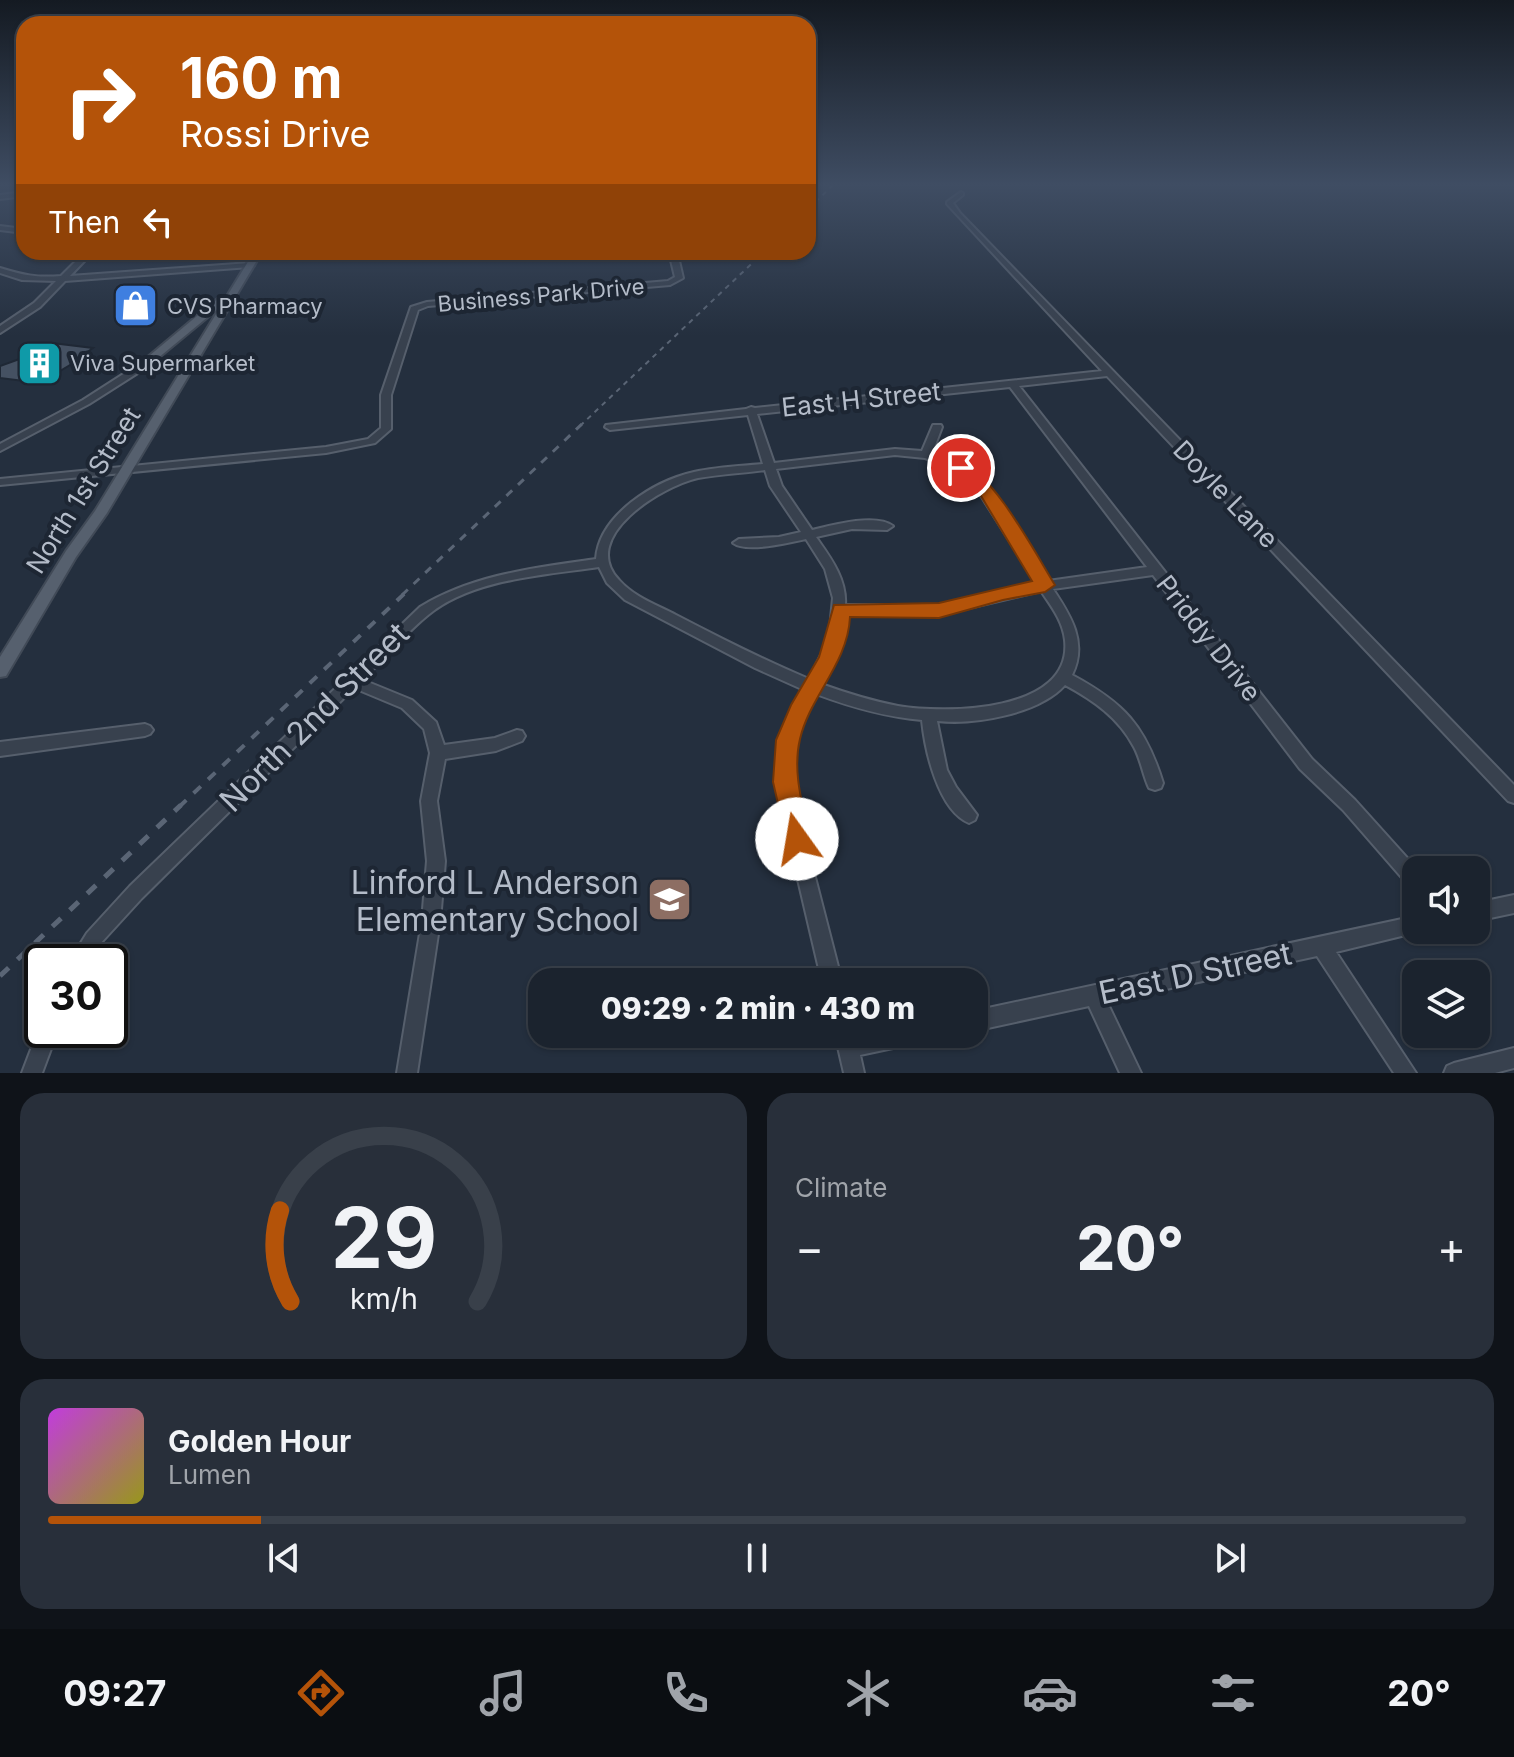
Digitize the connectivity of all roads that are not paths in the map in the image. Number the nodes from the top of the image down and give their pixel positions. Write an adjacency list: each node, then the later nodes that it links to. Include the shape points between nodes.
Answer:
1 (980, 236): 12 (street, Doyle Lane)
2 (81, 260): 7 (street)
3 (253, 260): 5 (main road, North 1st Street)
4 (675, 260): 20 (street, Business Park Drive, via 679,278 670,283 414,309 388,387 387,425 371,441)
5 (250, 265): 7 (street); 8 (main road, North 1st Street)
6 (0, 270): 7 (street, via 27,279)
7 (64, 278): 9 (street)
8 (234, 290): 10 (main road, North 1st Street); 11 (main road)
9 (0, 330)
10 (191, 362): 11 (street); 20 (main road, North 1st Street)
11 (142, 366): 17 (street)
12 (1111, 373): 13 (street, East H Street); 39 (street, Doyle Lane)
13 (1013, 384): 14 (street, East H Street); 26 (street, Priddy Drive)
14 (751, 410): 15 (street, East H Street); 19 (street)
15 (610, 427)
16 (937, 427): 18 (street)
17 (0, 448)
18 (926, 455): 19 (street, via 895,452); 27 (street, via 961,468 981,484)
19 (769, 466): 23 (street, via 781,494); 25 (street, via 695,475 660,488 610,528)
20 (127, 468): 21 (street); 29 (main road, North 1st Street)
21 (0, 482)
22 (887, 526): 23 (street, via 852,525)
23 (809, 533): 24 (street); 28 (street, via 831,568)
24 (739, 543)
25 (603, 562): 31 (street, North 2nd Street, via 448,596 416,616); 32 (street, via 610,579 630,597)
26 (1156, 570): 27 (street); 41 (street, Priddy Drive, via 1306,764)
27 (1045, 585): 28 (street, via 939,610); 30 (street, via 1071,634 1072,659)
28 (841, 610): 32 (street, via 836,639)
29 (0, 671)
30 (1063, 677): 33 (street, via 1040,697 1019,704 977,714); 38 (street, via 1098,695 1125,720 1140,740)
31 (351, 681): 37 (street, via 407,704 431,726); 45 (street, North 2nd Street)
32 (814, 686): 33 (street, via 877,709); 47 (street, via 791,730 785,782)
33 (929, 716): 40 (street, via 939,774)
34 (145, 730): 36 (street)
35 (517, 736): 37 (street)
36 (0, 749)
37 (438, 753): 54 (street, via 429,801 436,861 431,921)
38 (1155, 783)
39 (1514, 796)
40 (969, 815)
41 (1402, 865)
42 (1514, 904): 43 (street)
43 (1490, 909)
44 (1402, 928): 46 (street, East D Street)
45 (90, 944)
46 (1321, 945): 48 (street, East D Street); 57 (street)
47 (829, 968)
48 (1094, 995): 49 (street, East D Street); 56 (street)
49 (988, 1018)
50 (41, 1048): 53 (street)
51 (849, 1048): 55 (street)
52 (1514, 1058): 58 (street)
53 (32, 1073)
54 (407, 1073)
55 (854, 1073)
56 (1131, 1073)
57 (1406, 1073)
58 (1454, 1073)

